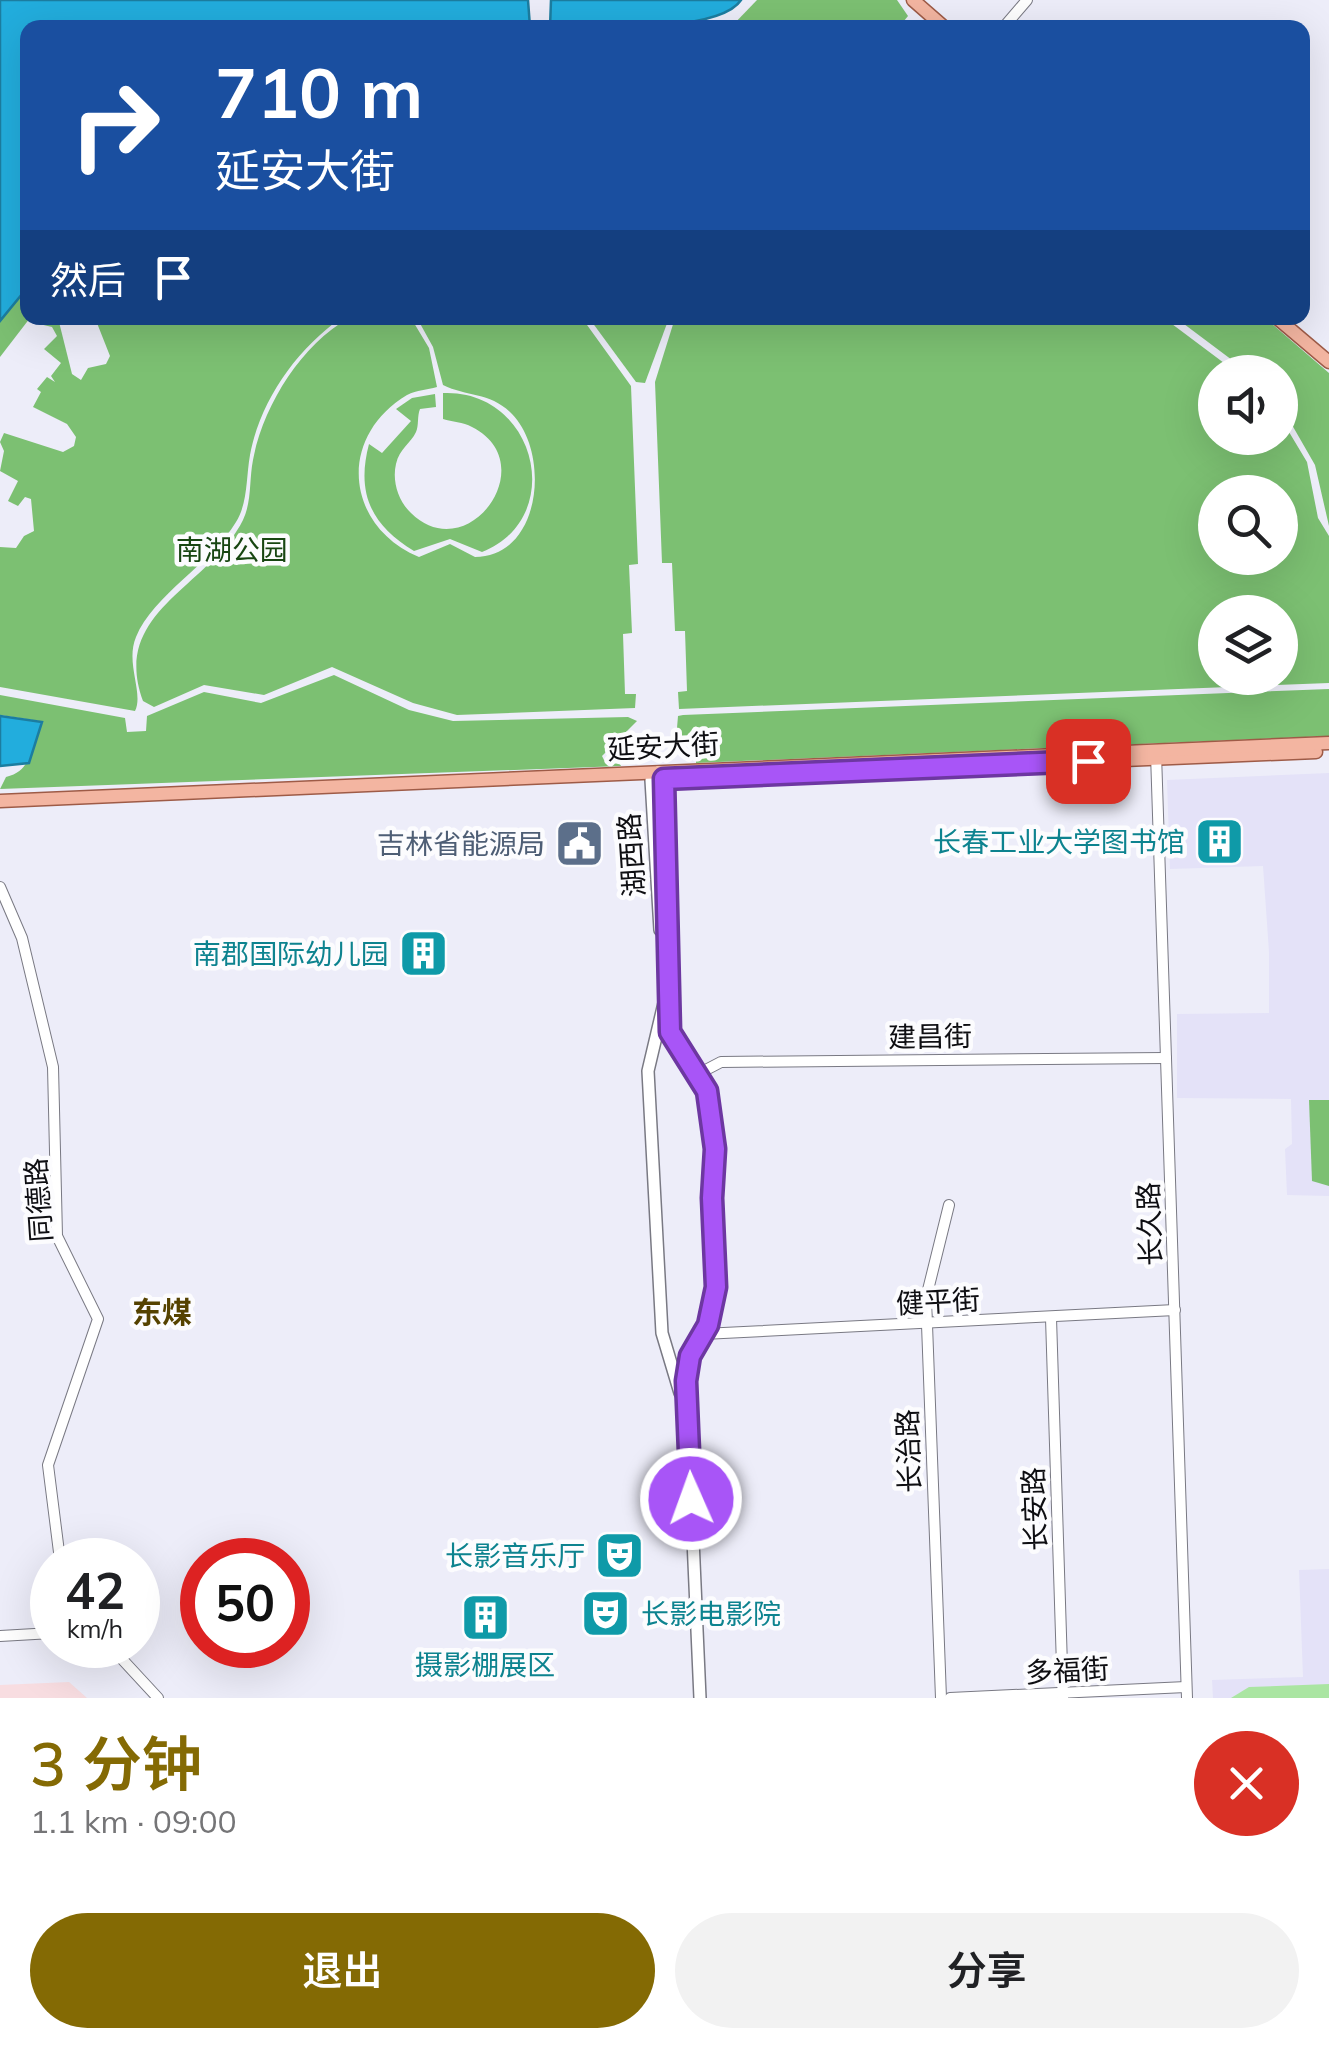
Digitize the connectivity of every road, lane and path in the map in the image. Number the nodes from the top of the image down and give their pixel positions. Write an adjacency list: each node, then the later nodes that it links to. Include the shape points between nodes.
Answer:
1 (914, 0): 4 (main road)
2 (926, 0): 5 (main road)
3 (1027, 0): 6 (street)
4 (937, 20)
5 (948, 20)
6 (1010, 20)
7 (1286, 325): 10 (main road)
8 (1298, 325): 9 (main road)
9 (1329, 352)
10 (1329, 362)
11 (1329, 742): 13 (main road, 延安大街)
12 (1329, 751): 13 (main road, 延安大街)
13 (1156, 753): 14 (main road, 延安大街); 17 (street, 长久路)
14 (658, 777): 15 (main road, 延安大街); 18 (main road, 湖西路, via 670,1032); 31 (main road, 湖西路, via 664,1010 648,1070 662,1333 680,1389)
15 (0, 804)
16 (0, 888): 24 (street, 同德路, via 22,938 53,1067 57,1236 98,1319 48,1465)
17 (1166, 1058): 18 (street, 建昌街, via 721,1062); 20 (street, 长久路)
18 (698, 1074): 23 (main road, 湖西路, via 712,1109 715,1149 716,1287)
19 (949, 1204): 22 (street, 长治路, via 929,1273)
20 (1175, 1310): 21 (street, 健平街); 28 (street, 长久路)
21 (1050, 1318): 22 (street, 健平街); 29 (street, 长安路)
22 (926, 1324): 23 (street, 健平街); 32 (street, 长治路)
23 (703, 1334): 31 (main road, 湖西路, via 686,1381)
24 (57, 1538)
25 (30, 1634): 26 (street)
26 (0, 1636)
27 (130, 1668): 30 (street)
28 (1186, 1693): 29 (street, 多福街)
29 (1063, 1695): 33 (street, 多福街)
30 (158, 1698)
31 (696, 1698)
32 (941, 1698)
33 (950, 1698)

